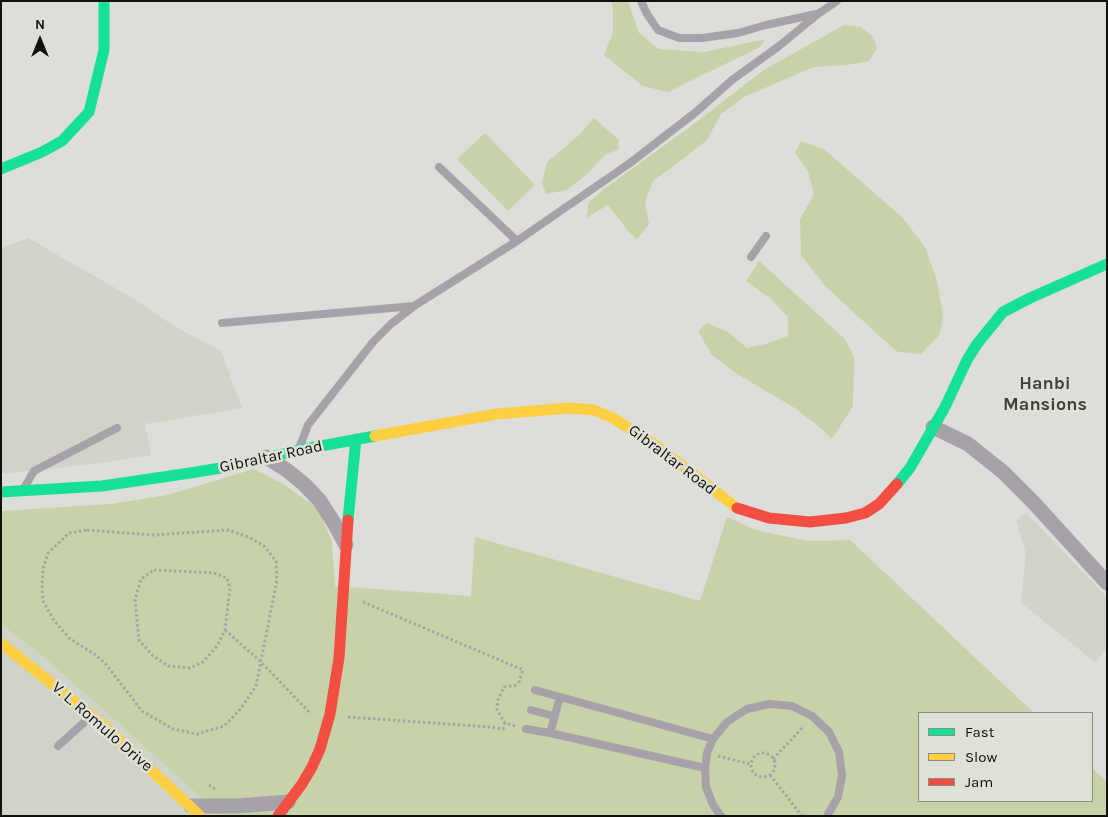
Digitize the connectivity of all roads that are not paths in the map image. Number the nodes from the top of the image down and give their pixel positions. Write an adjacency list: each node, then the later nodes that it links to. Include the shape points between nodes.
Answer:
1 (104, 1): 6 (street, via 104,50 89,112 62,141)
2 (641, 1): 4 (lane, via 658,30 679,38 738,33)
3 (838, 1): 4 (lane)
4 (818, 14): 8 (lane, via 630,163)
5 (439, 167): 8 (lane)
6 (1, 169)
7 (766, 236): 9 (lane)
8 (517, 241): 11 (lane)
9 (751, 257)
10 (1107, 264): 13 (street, Gibraltar Road, via 1003,312 977,344)
11 (414, 306): 12 (lane); 16 (lane, via 373,342 308,425)
12 (222, 323)
13 (933, 427): 15 (street, Gibraltar Road, via 910,468 879,504 865,513 846,518 810,522 769,518 733,506 657,446 594,410 569,408 497,414); 21 (street, via 968,444 1003,472)
14 (117, 428): 18 (lane, via 34,471)
15 (356, 439): 16 (street, Gibraltar Road); 20 (street)
16 (298, 450): 17 (street, Gibraltar Road)
17 (266, 457): 18 (street, Gibraltar Road, via 233,466 112,484); 20 (street, via 294,476 320,501)
18 (23, 490): 19 (street, Gibraltar Road)
19 (1, 492)
20 (346, 545): 33 (street, via 339,658 330,714 312,767)
21 (1107, 583)
22 (1, 643): 26 (street, V. L. Romulo Drive)
23 (535, 690): 24 (lane)
24 (560, 697): 27 (lane); 30 (lane)
25 (531, 710): 27 (lane)
26 (92, 716): 31 (lane); 34 (street, V. L. Romulo Drive)
27 (554, 716): 29 (lane)
28 (526, 729): 29 (lane)
29 (550, 733): 32 (lane)
30 (713, 739): 32 (lane); 37 (lane, via 727,722 747,710 769,704 792,706 812,716 829,732 839,752 842,775 838,797)
31 (58, 746)
32 (705, 768): 36 (lane, via 706,787)
33 (288, 802): 34 (street); 35 (street)
34 (195, 811)
35 (278, 816)
36 (721, 816)
37 (827, 816)

